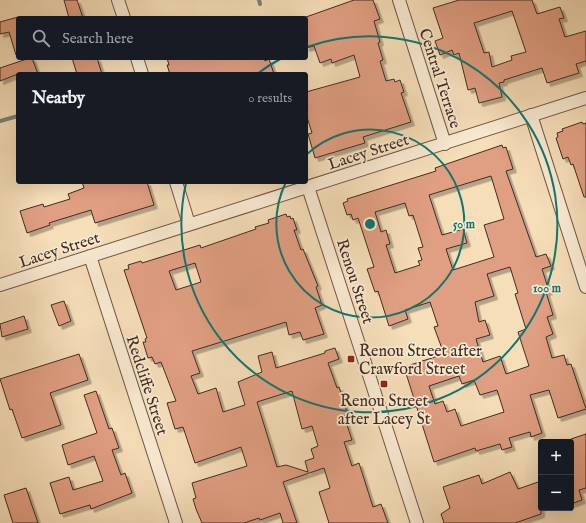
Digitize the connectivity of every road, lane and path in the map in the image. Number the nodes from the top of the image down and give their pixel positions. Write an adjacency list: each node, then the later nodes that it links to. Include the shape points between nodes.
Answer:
1 (118, 0): 3 (street)
2 (400, 0): 8 (street, Central Terrace)
3 (123, 16)
4 (138, 60): 5 (street)
5 (141, 72)
6 (586, 98): 7 (street, Lacey Street)
7 (531, 115): 8 (street, Lacey Street); 14 (street)
8 (445, 144): 10 (street, Lacey Street)
9 (177, 184): 11 (street)
10 (308, 187): 11 (street, Lacey Street); 16 (street, Renou Street)
11 (189, 224): 12 (street, Lacey Street)
12 (90, 256): 13 (street, Lacey Street); 15 (street, Redcliffe Street)
13 (0, 284)
14 (586, 287)
15 (176, 523)
16 (416, 523)

